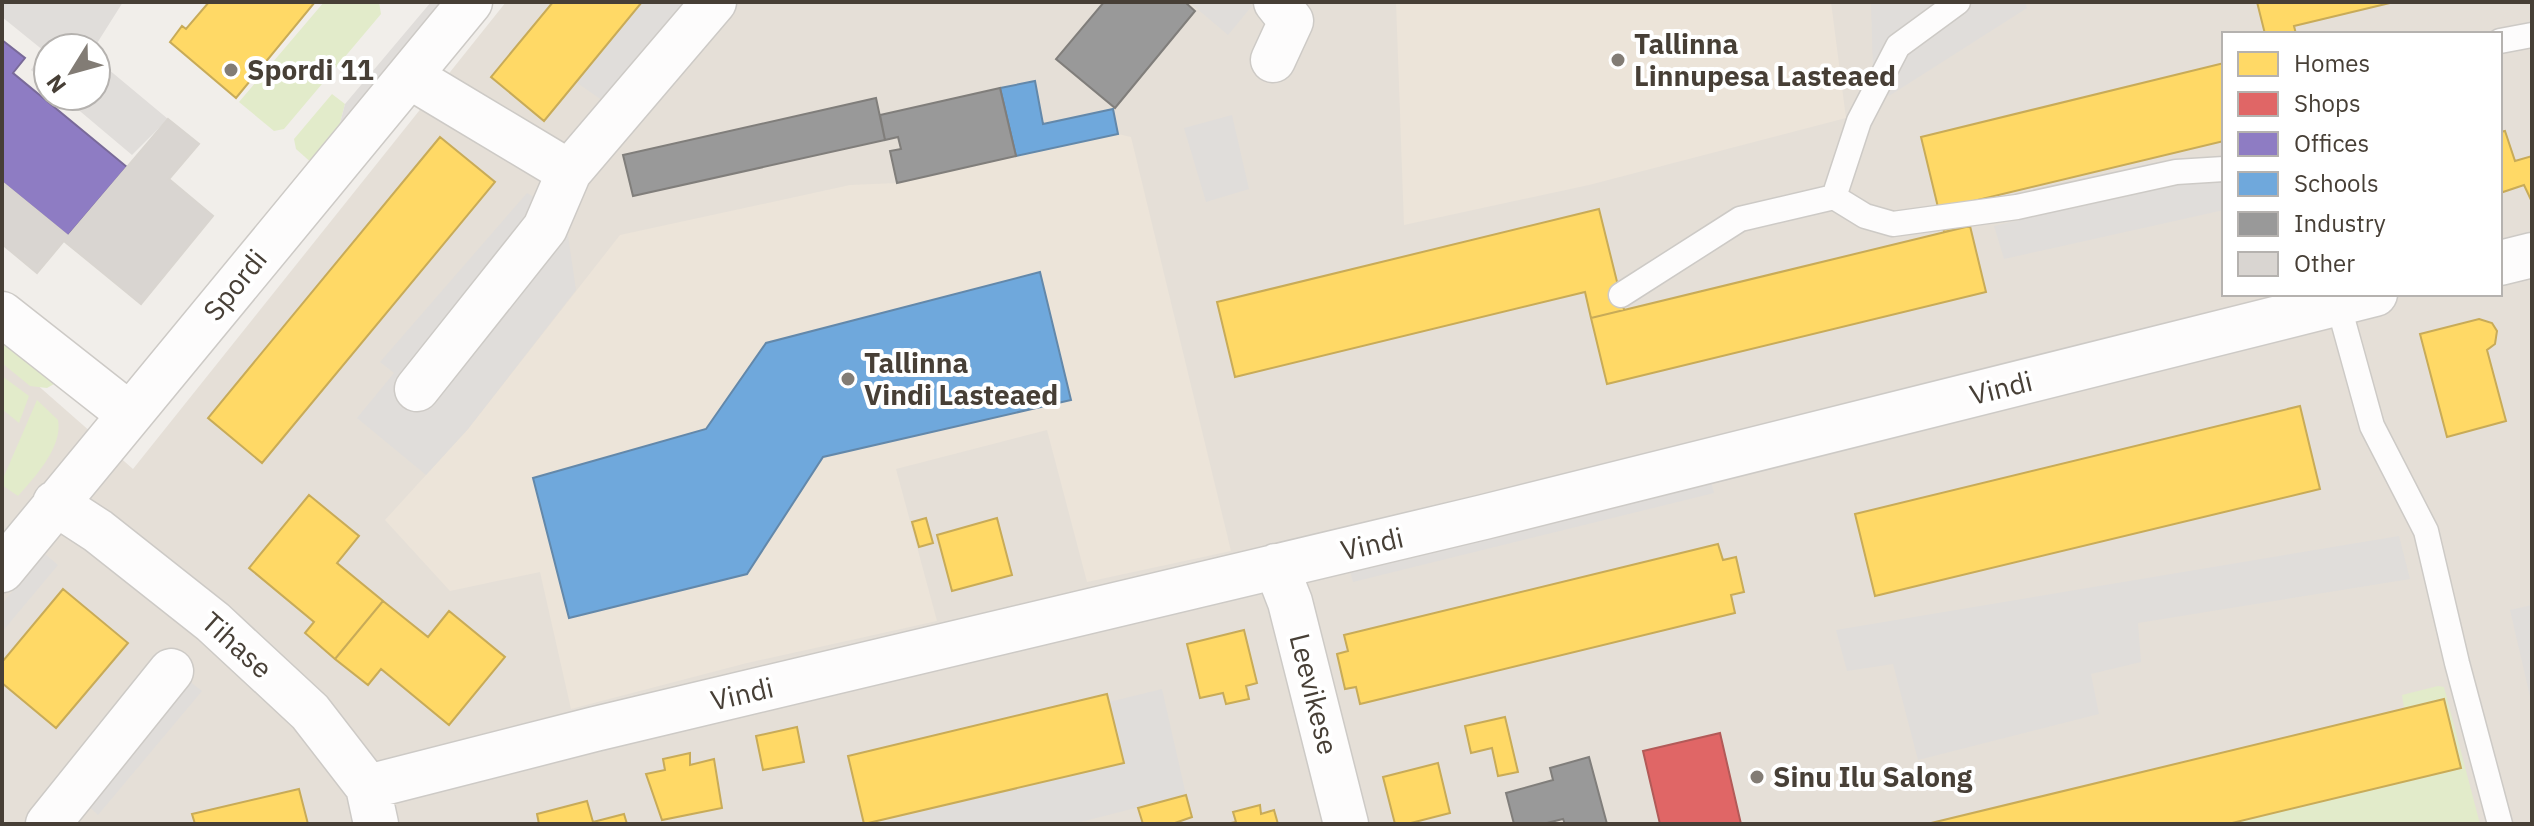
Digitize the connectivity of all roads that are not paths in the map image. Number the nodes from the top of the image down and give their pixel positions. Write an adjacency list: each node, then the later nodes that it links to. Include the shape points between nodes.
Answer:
1 (470, 2): 8 (street, Spordi)
2 (714, 2): 10 (street)
3 (1276, 2): 7 (street, via 1291,21)
4 (1958, 2): 11 (lane, via 1898,46 1859,121)
5 (2532, 35): 6 (lane)
6 (2502, 41)
7 (1273, 60)
8 (409, 76): 10 (street); 18 (street, Spordi)
9 (2222, 169): 11 (lane, via 2176,172 2017,207 1893,224 1865,216)
10 (569, 172): 17 (street, via 545,228)
11 (1834, 197): 14 (lane, via 1740,219)
12 (2532, 255): 13 (street)
13 (2502, 262)
14 (1621, 295)
15 (2346, 297): 20 (street, Vindi); 26 (lane, via 2372,426 2426,531)
16 (2, 314): 18 (street)
17 (417, 389)
18 (129, 414): 19 (street, Spordi)
19 (55, 503): 21 (street, Spordi); 23 (street, Tihase, via 213,622 310,712)
20 (1276, 566): 23 (street, Vindi, via 595,729); 25 (street, Leevikese, via 1290,602)
21 (2, 570)
22 (171, 671): 24 (street)
23 (372, 806)
24 (67, 814)
25 (1346, 824)
26 (2500, 824)

